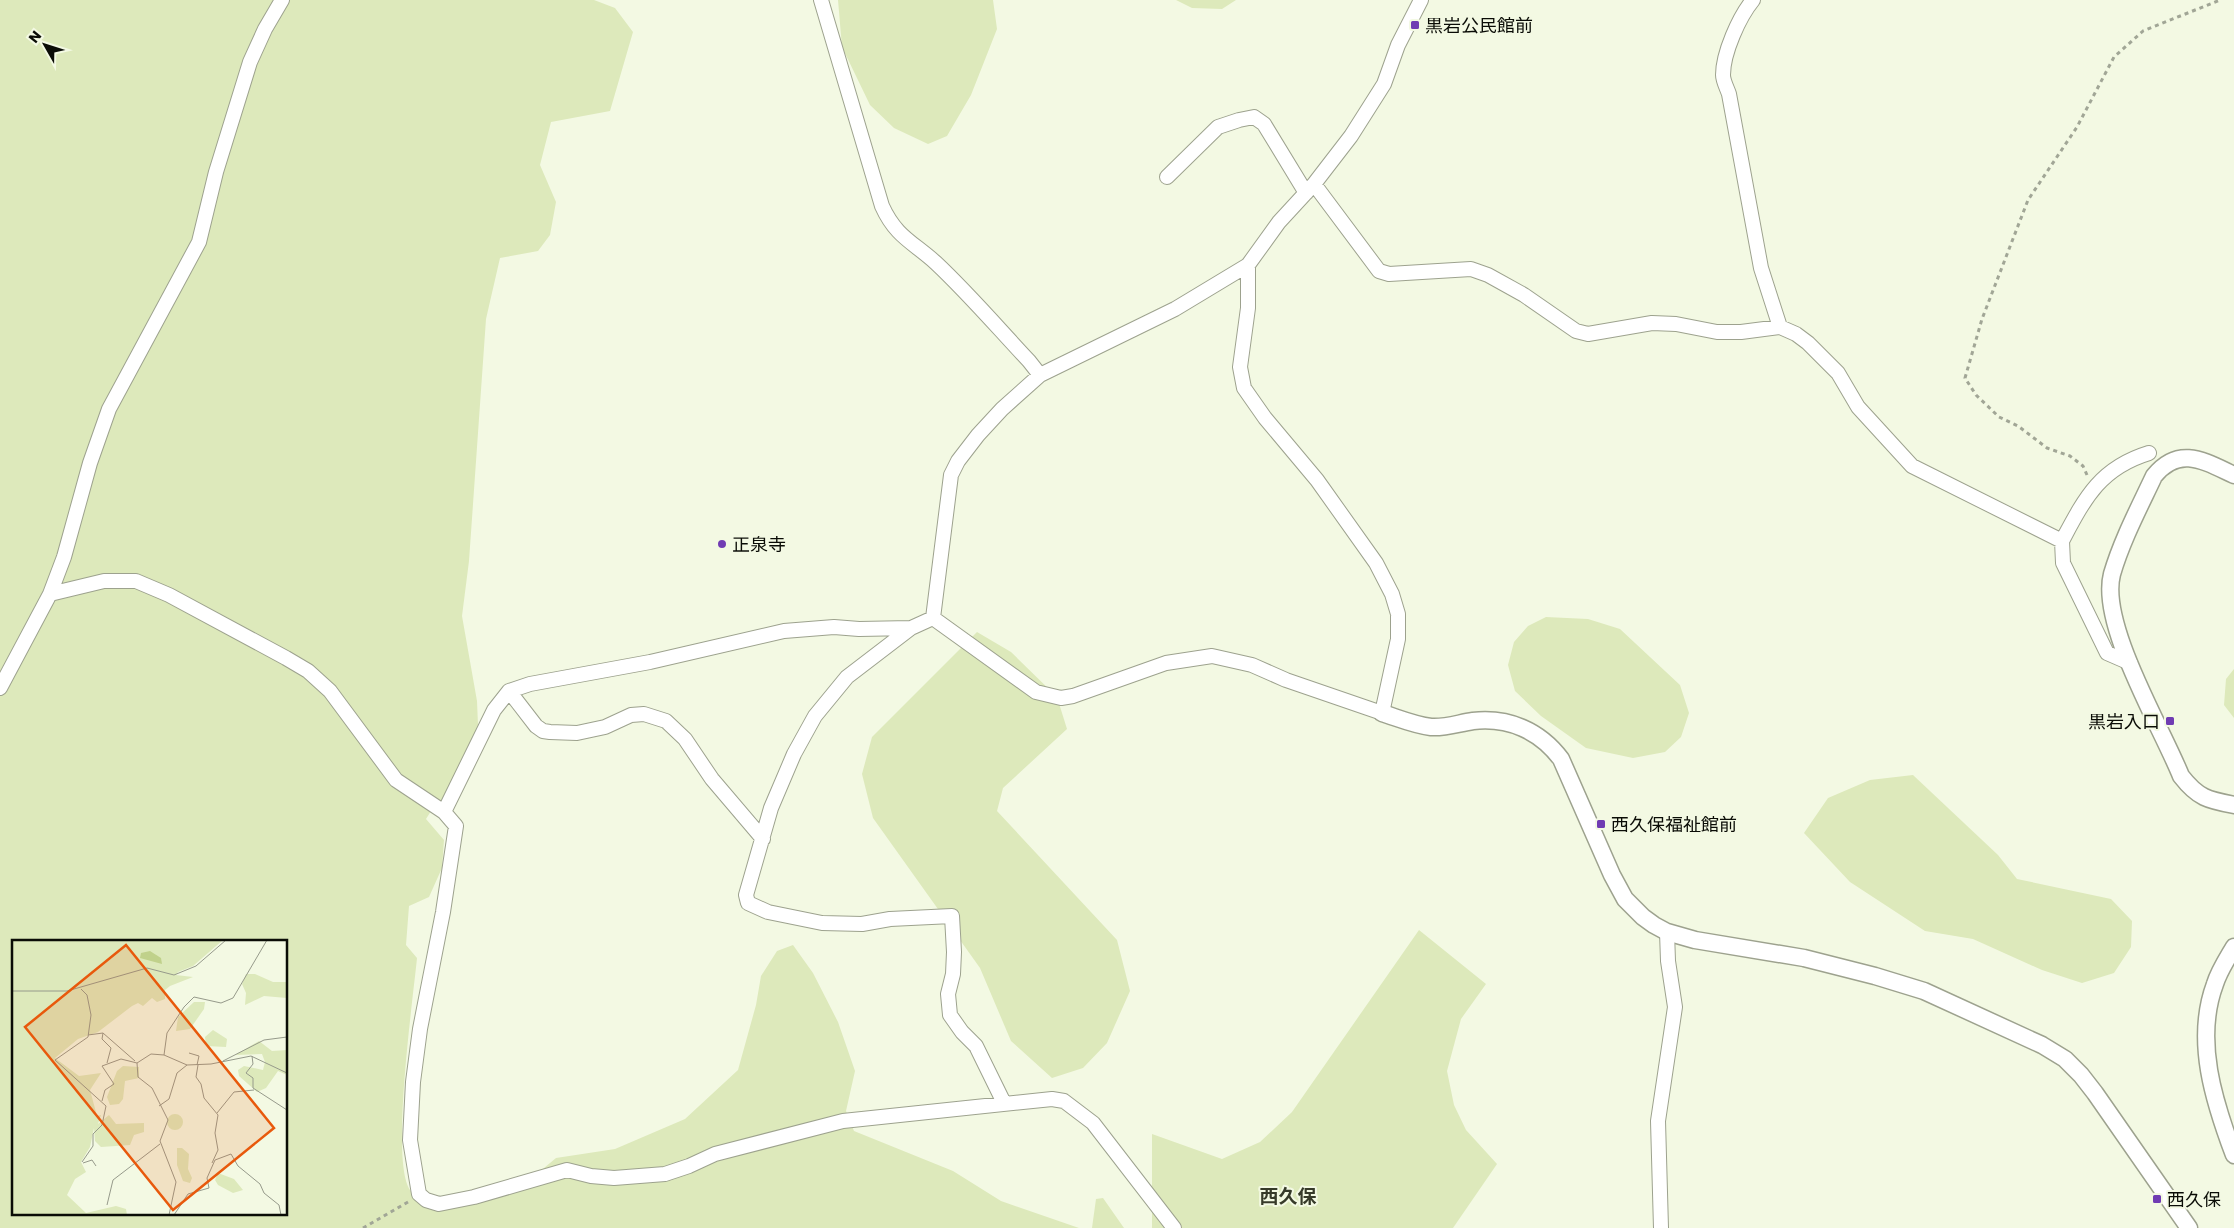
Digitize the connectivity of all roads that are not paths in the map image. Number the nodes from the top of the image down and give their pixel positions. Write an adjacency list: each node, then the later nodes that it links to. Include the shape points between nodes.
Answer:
1 (282, 0): 13 (street, via 250,62 216,172 199,242 109,409)
2 (821, 0): 9 (street, via 889,222 904,239 936,264)
3 (1420, 0): 6 (street, via 1384,84 1351,136)
4 (1753, 0): 8 (street, via 1729,46 1723,76 1761,268)
5 (1167, 177): 6 (street, via 1218,127 1254,117 1264,124)
6 (1310, 189): 7 (street, via 1279,222); 8 (street, via 1379,271 1389,274 1471,268 1524,295 1576,331 1588,334 1652,323 1717,332)
7 (1248, 265): 9 (street, via 1175,308); 19 (street, via 1248,308 1240,367 1244,388 1317,480 1376,563 1398,614 1398,639)
8 (1780, 327): 12 (street, via 1808,343 1838,372 1858,407 1912,466)
9 (1040, 375): 14 (street, via 978,435 951,475)
10 (2149, 453): 12 (street, via 2128,459 2105,476 2084,499)
11 (2234, 475): 16 (street, via 2197,459 2177,458 2154,476 2112,575 2112,612)
12 (2062, 541): 16 (street, via 2063,563 2107,653)
13 (50, 594): 17 (street); 21 (street, via 104,581 136,581 169,595 269,649 320,680 342,704 396,780)
14 (932, 618): 15 (street); 19 (street, via 1023,685 1049,696 1073,696 1166,663 1212,656 1252,665)
15 (911, 628): 18 (street, via 834,627 784,631); 22 (street, via 847,677 815,716 784,776)
16 (2130, 664): 20 (street, via 2181,776 2202,797)
17 (0, 688)
18 (509, 691): 21 (street, via 494,710); 22 (street, via 543,731 577,733 605,728 631,715 644,714 666,721 685,738 712,779)
19 (1382, 713): 23 (street, via 1431,727 1497,721 1511,724 1550,744 1565,767 1625,899 1643,917)
20 (2234, 805)
21 (444, 812): 25 (street, via 456,826 420,1029 410,1140 420,1194 426,1200 439,1204 474,1197 567,1170 614,1178 665,1174 715,1154 843,1121)
22 (762, 839): 25 (street, via 746,895 748,903 754,907 822,923 842,924 952,916 954,952 948,994 950,1014 976,1046)
23 (1667, 932): 28 (street, via 1675,1007 1658,1121); 29 (street, via 1695,940 1804,958 1875,976 1924,991 2042,1044 2081,1075)
24 (2234, 947): 26 (street, via 2215,983 2206,1025 2211,1083)
25 (1004, 1103): 27 (street, via 1052,1099 1075,1107 1093,1123)
26 (2234, 1155)
27 (1174, 1228)
28 (1660, 1228)
29 (2189, 1228)

